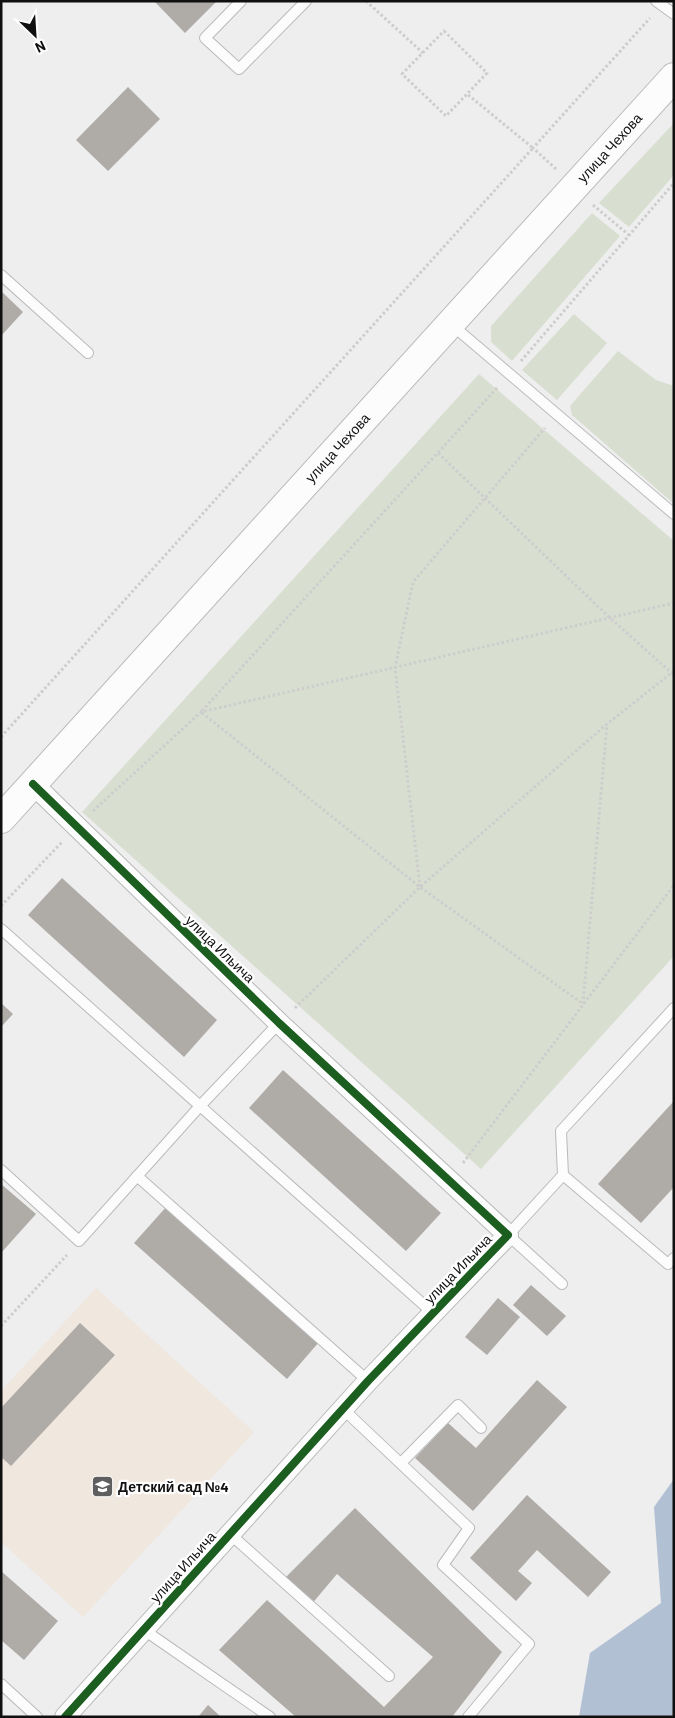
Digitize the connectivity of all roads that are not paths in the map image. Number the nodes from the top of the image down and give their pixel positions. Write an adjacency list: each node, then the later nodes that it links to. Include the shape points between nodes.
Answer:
1 (241, 1): 2 (lane, via 205,38 239,69)
2 (306, 1)
3 (659, 4): 4 (lane)
4 (674, 14)
5 (674, 77): 7 (main road, улица Чехова)
6 (1, 275): 8 (lane)
7 (451, 324): 9 (lane); 10 (main road, улица Чехова)
8 (88, 353)
9 (674, 514)
10 (32, 784): 11 (main road, улица Чехова); 14 (street, улица Ильича)
11 (1, 819)
12 (1, 929): 15 (lane)
13 (674, 1008): 17 (lane, via 561,1131)
14 (279, 1024): 15 (lane); 19 (street, улица Ильича)
15 (200, 1106): 18 (lane); 22 (lane)
16 (1, 1170): 18 (lane, via 79,1241)
17 (563, 1175): 19 (lane); 20 (lane, via 668,1264)
18 (137, 1176): 23 (lane)
19 (508, 1235): 21 (lane); 22 (street, улица Ильича)
20 (674, 1258)
21 (562, 1284)
22 (433, 1313): 23 (street, улица Ильича)
23 (368, 1381): 24 (street, улица Ильича)
24 (343, 1409): 26 (lane); 27 (street, улица Ильича)
25 (481, 1428): 26 (lane, via 458,1405)
26 (401, 1463): 34 (lane, via 469,1528 443,1565 529,1644)
27 (230, 1534): 28 (street, улица Ильича); 29 (lane)
28 (144, 1630): 32 (street, улица Ильича); 33 (lane)
29 (389, 1676)
30 (1, 1684): 31 (lane)
31 (36, 1717)
32 (65, 1717)
33 (270, 1717)
34 (468, 1717)

